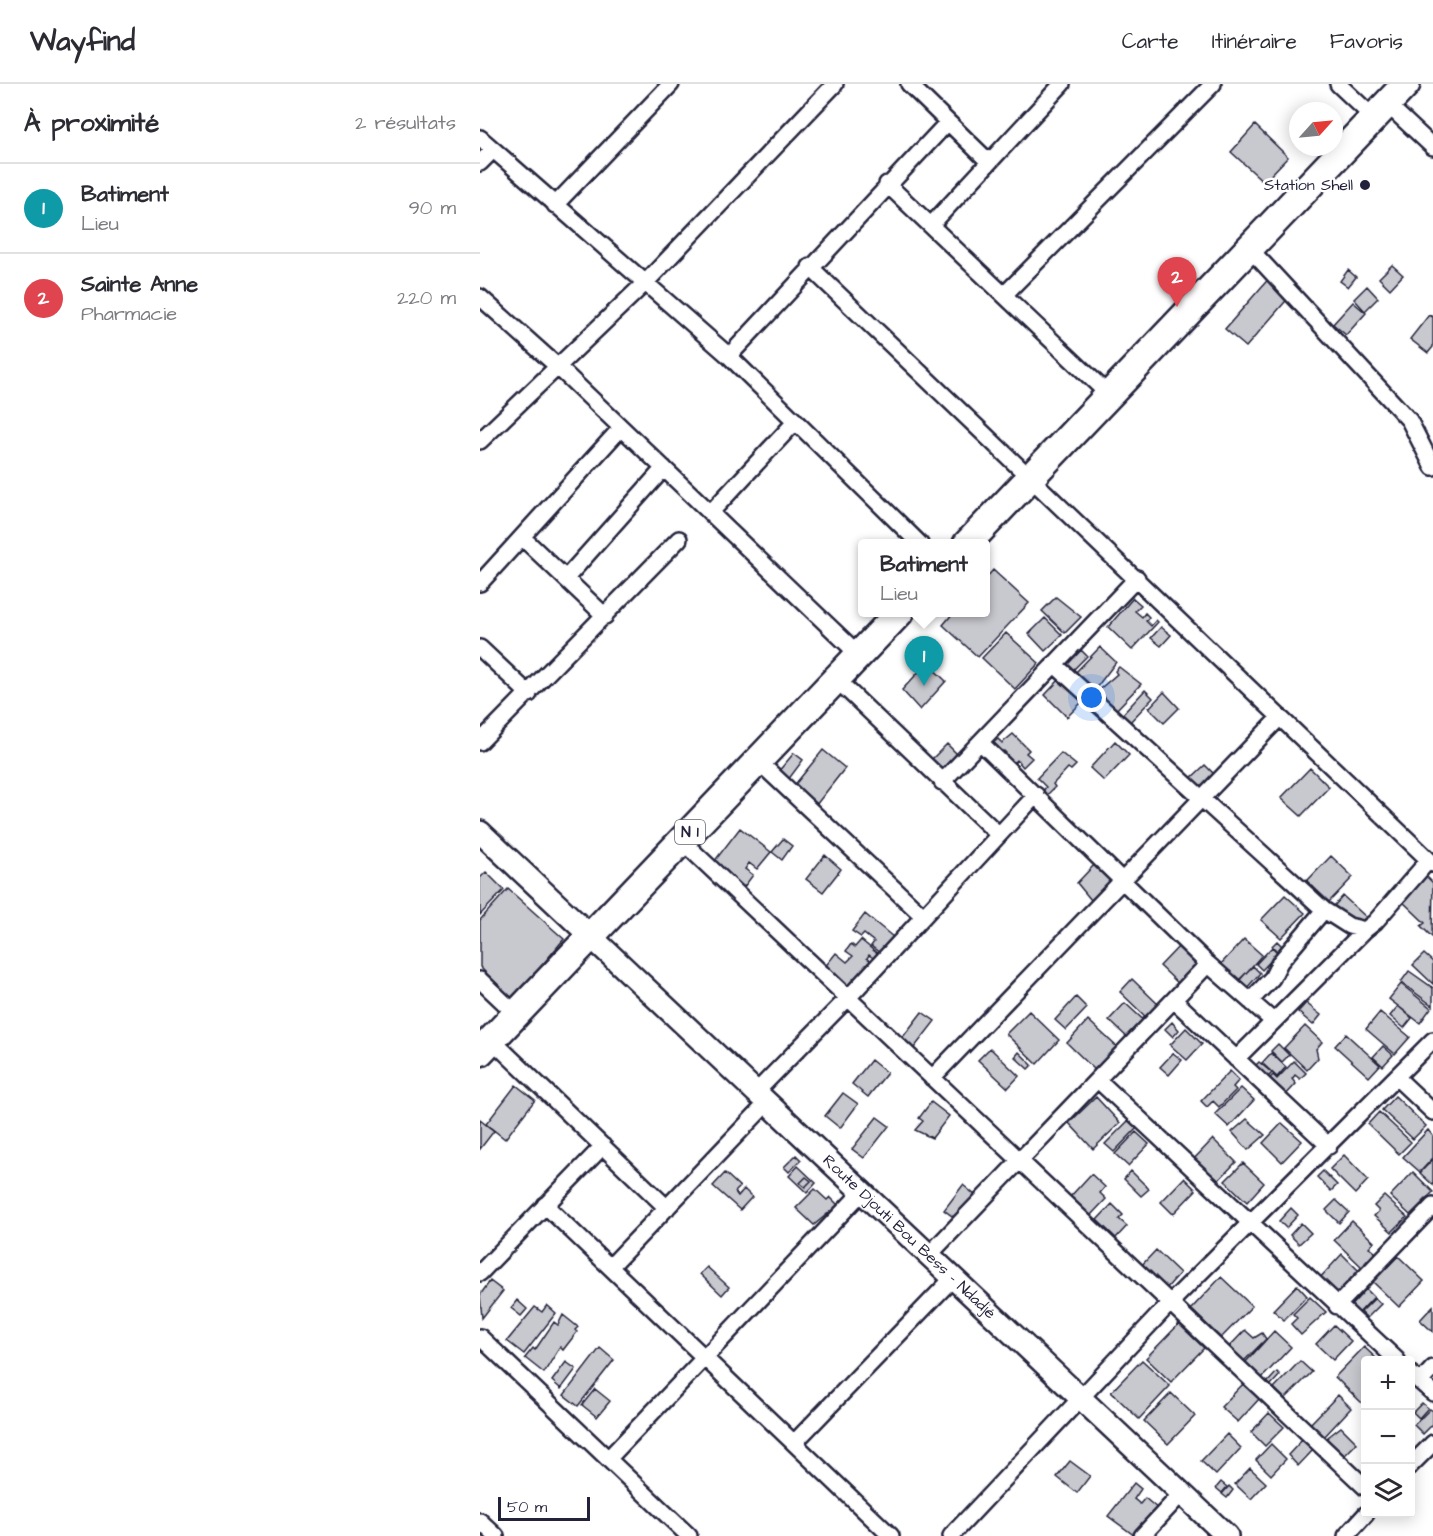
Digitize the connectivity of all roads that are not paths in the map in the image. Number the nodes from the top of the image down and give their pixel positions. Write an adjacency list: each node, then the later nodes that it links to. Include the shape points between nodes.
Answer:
1 (671, 84): 16 (street)
2 (835, 84): 20 (street)
3 (909, 84): 9 (street)
4 (1062, 84): 13 (street)
5 (1212, 84): 21 (street)
6 (1338, 84): 8 (street)
7 (1406, 84): 8 (highway)
8 (1380, 112): 11 (street); 18 (highway)
9 (948, 122): 13 (street); 15 (street)
10 (480, 138): 12 (street)
11 (1433, 147)
12 (493, 150): 14 (street); 16 (street)
13 (988, 161): 17 (street)
14 (480, 163)
15 (887, 184): 17 (street); 19 (street)
16 (555, 205): 20 (street)
17 (931, 225): 21 (street)
18 (1250, 248): 25 (highway); 29 (street, via 1409,420)
19 (810, 267): 23 (street); 31 (street)
20 (646, 282): 23 (street); 24 (street)
21 (1004, 295): 25 (street)
22 (480, 297): 24 (street)
23 (729, 356): 26 (street)
24 (557, 366): 27 (street); 28 (street)
25 (1109, 395): 31 (highway)
26 (796, 421): 32 (street); 35 (street)
27 (621, 428): 30 (street); 33 (street)
28 (480, 441)
29 (1433, 467)
30 (664, 468): 32 (street); 37 (street)
31 (1032, 476): 36 (highway); 38 (street)
32 (711, 512): 43 (street)
33 (523, 538): 37 (street); 39 (street)
34 (679, 539): 40 (street)
35 (916, 539)
36 (971, 539)
37 (567, 577): 40 (street)
38 (1137, 578): 44 (street); 47 (street)
39 (480, 583)
40 (605, 616): 46 (street)
41 (895, 617): 43 (highway, N 1)
42 (481, 651): 46 (street)
43 (859, 655): 45 (highway, N 1)
44 (1054, 664): 49 (street); 53 (street)
45 (836, 679): 50 (highway, N 1); 51 (street)
46 (529, 694): 48 (street)
47 (1280, 717): 53 (street); 57 (street)
48 (480, 742)
49 (981, 743): 51 (street); 52 (street)
50 (758, 761): 56 (highway, N 1); 60 (street)
51 (942, 782): 55 (street)
52 (1036, 795): 55 (street); 58 (street)
53 (1202, 798): 58 (street); 59 (street)
54 (480, 832): 62 (main road, Route Djouti Bou Bess - Ndadjé)
55 (999, 835): 60 (street)
56 (682, 841): 62 (highway, N 1); 65 (street)
57 (1431, 862): 61 (street)
58 (1122, 880): 63 (street); 74 (street)
59 (1324, 910): 61 (street, via 1349,926); 67 (street)
60 (922, 915): 65 (street)
61 (1365, 930): 69 (street)
62 (590, 937): 68 (highway, N 1); 76 (main road, Route Djouti Bou Bess - Ndadjé)
63 (1208, 964): 66 (street); 67 (street)
64 (480, 980): 68 (street)
65 (848, 998): 74 (street); 76 (street)
66 (1175, 1001): 72 (street); 75 (street)
67 (1250, 1001): 69 (street)
68 (516, 1014): 71 (highway, N 1)
69 (1273, 1021): 72 (street)
70 (1433, 1040): 73 (street)
71 (486, 1046): 78 (street)
72 (1236, 1059): 79 (street)
73 (1396, 1077): 77 (street); 79 (street)
74 (932, 1078): 80 (street)
75 (1098, 1080): 80 (street); 85 (street)
76 (761, 1098): 81 (main road, Route Djouti Bou Bess - Ndadjé); 84 (street)
77 (1433, 1112)
78 (603, 1146): 82 (street); 84 (street)
79 (1329, 1146): 85 (street)
80 (1020, 1161): 86 (street); 90 (street)
81 (862, 1192): 86 (main road, Route Djouti Bou Bess - Ndadjé); 94 (street)
82 (544, 1205): 87 (street); 88 (street)
83 (1433, 1206): 91 (street)
84 (667, 1208): 87 (street)
85 (1250, 1224): 90 (street); 91 (street)
86 (928, 1255): 89 (main road, Route Djouti Bou Bess - Ndadjé)
87 (610, 1267): 94 (street)
88 (480, 1273)
89 (954, 1278): 98 (main road, Route Djouti Bou Bess - Ndadjé); 99 (street)
90 (1170, 1304): 98 (street); 103 (street)
91 (1337, 1306): 93 (street)
92 (480, 1337): 101 (street)
93 (1393, 1356)
94 (703, 1357): 99 (street); 101 (street)
95 (1433, 1368): 96 (street)
96 (1415, 1377): 97 (street)
97 (1433, 1393)
98 (1081, 1399): 104 (main road, Route Djouti Bou Bess - Ndadjé); 110 (street)
99 (794, 1443): 109 (street)
100 (1433, 1443): 102 (street)
101 (608, 1458): 107 (street)
102 (1413, 1464)
103 (1361, 1484)
104 (1182, 1493): 111 (street); 112 (main road, Route Djouti Bou Bess - Ndadjé)
105 (1362, 1518): 113 (street)
106 (480, 1521): 108 (street)
107 (685, 1535)
108 (496, 1536)
109 (891, 1536)
110 (951, 1536)
111 (1142, 1536)
112 (1227, 1536)
113 (1346, 1536)

